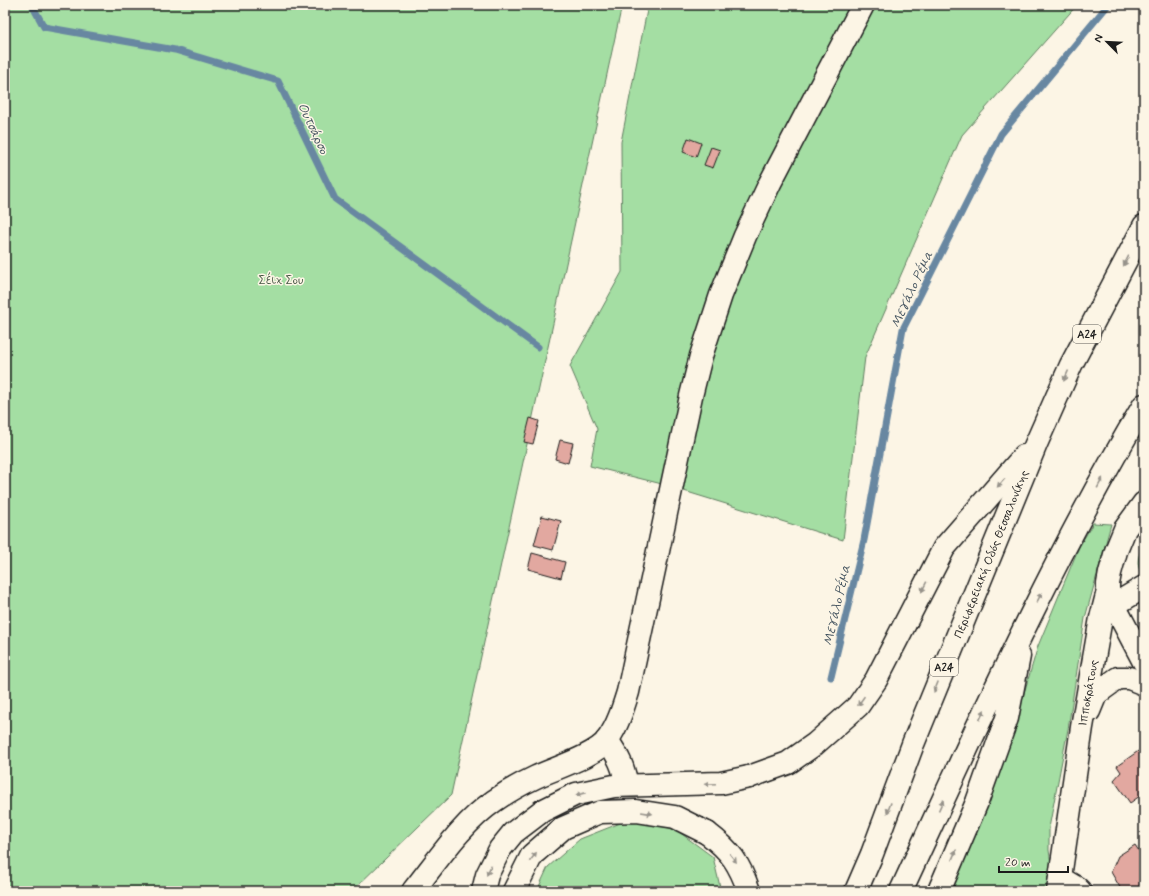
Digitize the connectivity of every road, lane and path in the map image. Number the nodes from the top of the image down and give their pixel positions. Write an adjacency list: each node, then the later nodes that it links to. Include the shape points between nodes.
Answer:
1 (863, 5): 12 (main road, via 744,236 721,295 691,396 628,692 620,717)
2 (1144, 226): 4 (main road, Περιφερειακή Οδός Θεσσαλονίκης / Α24, one-way to 4, via 1071,365)
3 (1144, 405): 8 (main road, one-way to 3, via 1118,448)
4 (1036, 444): 13 (main road, one-way to 13, via 944,548 876,680 858,706 815,744 788,763 749,777 721,783); 19 (main road, Περιφερειακή Οδός Θεσσαλονίκης / Α24, one-way to 19, via 913,744)
5 (1144, 503): 7 (main road, Ιπποκράτους, via 1125,529 1119,543 1108,584)
6 (1144, 587): 7 (main road)
7 (1111, 598): 9 (main road); 11 (main road, Ιπποκράτους, via 1101,618)
8 (1024, 626): 20 (main road, one-way to 8); 21 (main road, one-way to 8, via 977,802 1007,718)
9 (1144, 662)
10 (1144, 684): 11 (main road, via 1129,678 1118,678 1096,694)
11 (1082, 727): 14 (main road, Ιπποκράτους)
12 (607, 740): 13 (main road, via 623,767); 15 (main road, via 592,752 517,786 493,802 467,824)
13 (627, 785): 16 (main road, one-way to 16, via 576,794 542,811 513,833 500,849 487,875)
14 (1059, 884): 22 (main road)
15 (413, 891)
16 (483, 891)
17 (514, 891): 18 (main road, one-way to 18, via 532,856 563,828 600,812 636,811 675,817 724,846 737,863)
18 (749, 891)
19 (856, 891)
20 (901, 891)
21 (939, 891)
22 (1080, 891)

